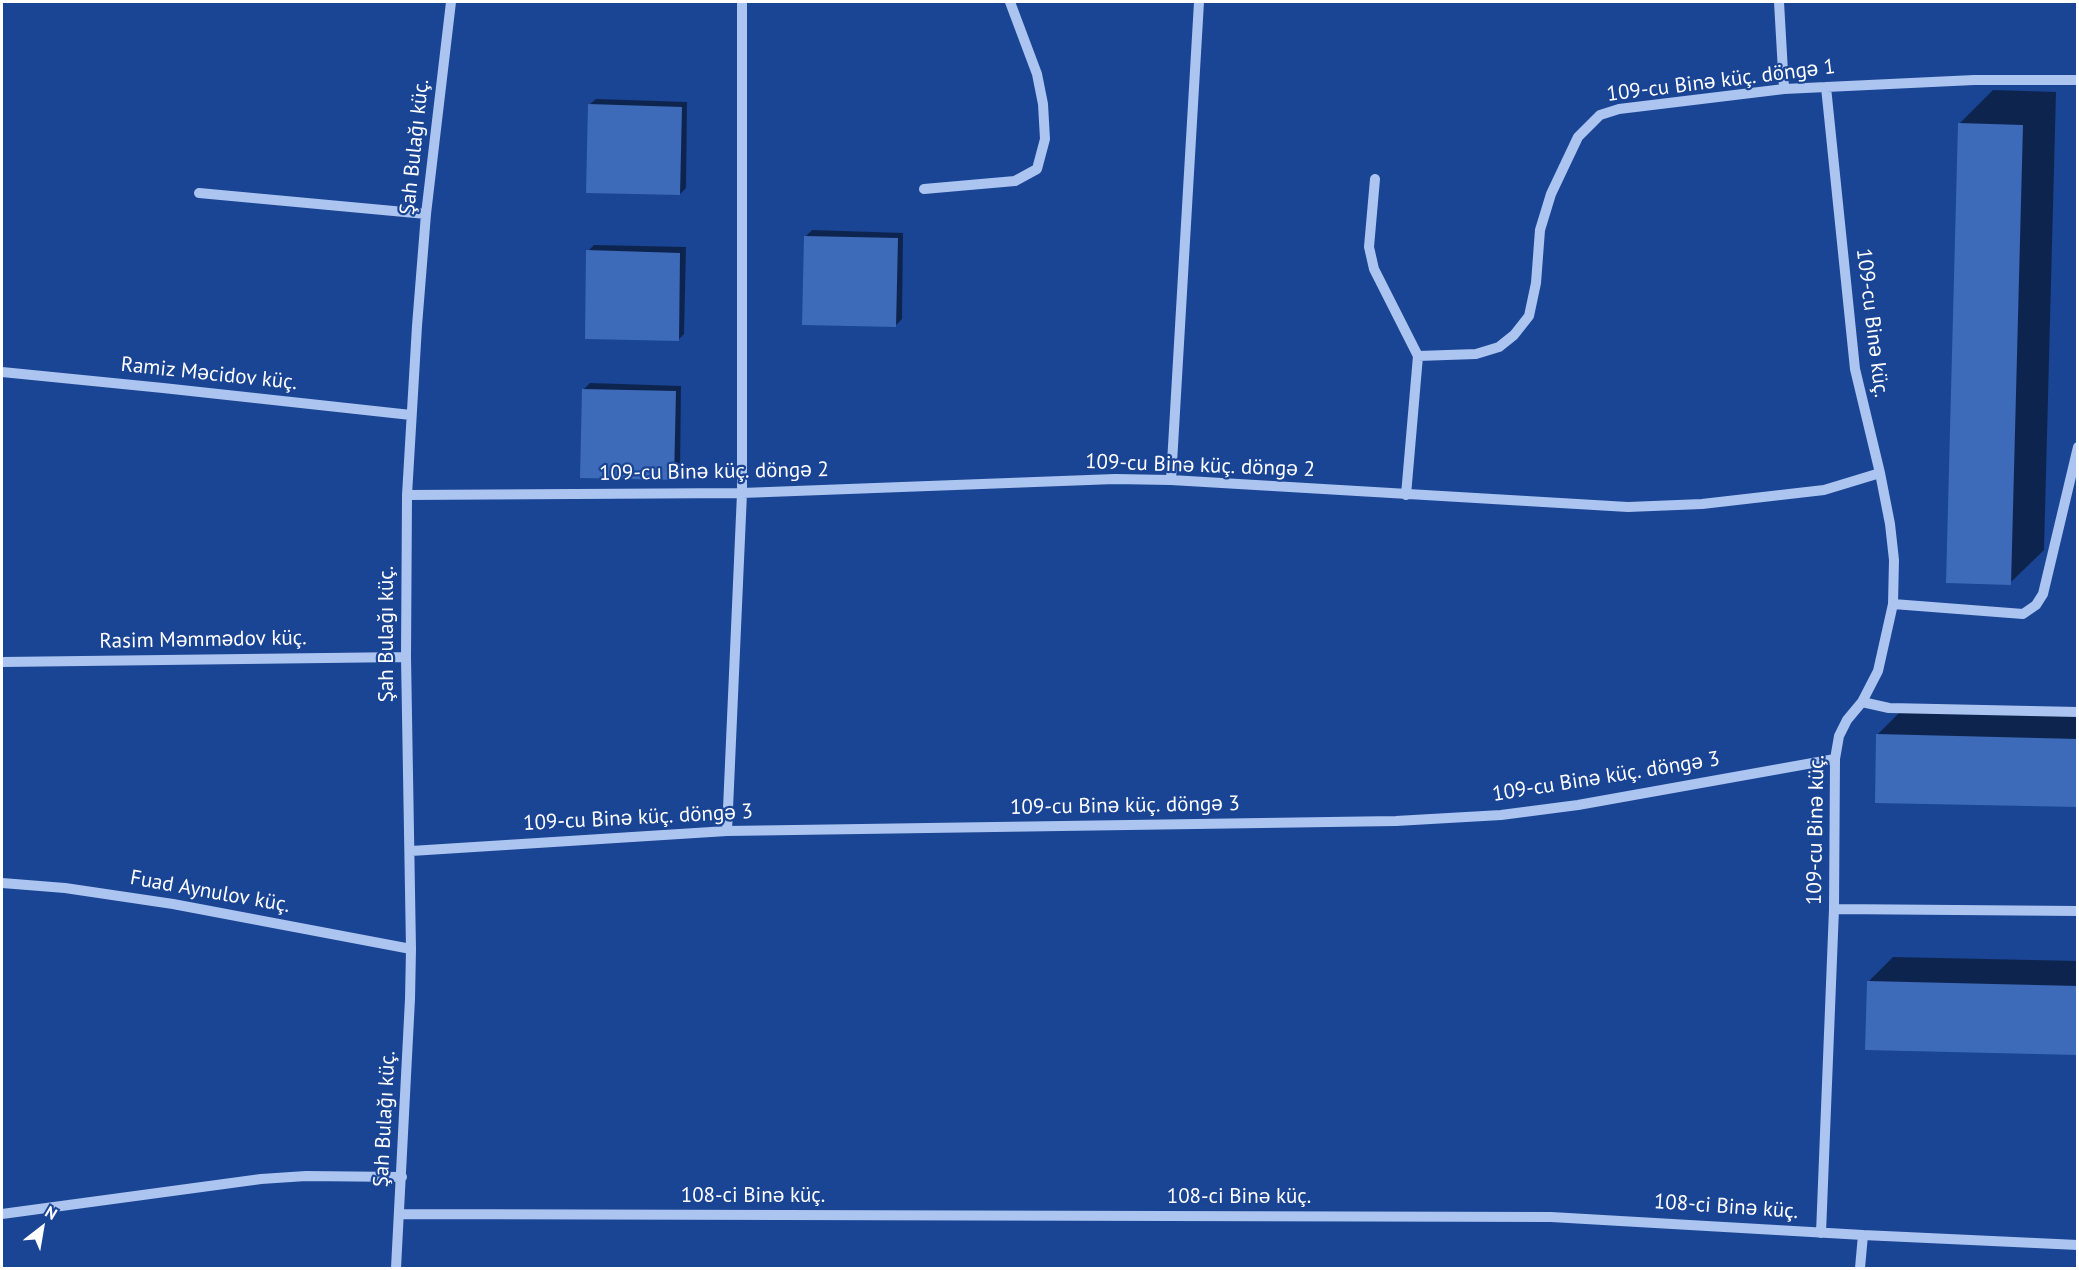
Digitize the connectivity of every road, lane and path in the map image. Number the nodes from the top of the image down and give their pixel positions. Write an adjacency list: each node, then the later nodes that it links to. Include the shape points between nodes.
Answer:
1 (451, 2): 12 (street, Şah Bulağı küç.)
2 (742, 2): 19 (street)
3 (1011, 2): 10 (street, via 1037,74 1043,104 1045,139 1037,169 1015,181)
4 (1199, 2): 18 (street)
5 (1779, 2): 8 (street)
6 (2078, 80): 7 (street, 109-cu Binə küç. döngə 1)
7 (1826, 87): 8 (street, 109-cu Binə küç. döngə 1); 17 (street, 109-cu Binə küç., via 1855,369)
8 (1784, 89): 13 (street, 109-cu Binə küç. döngə 1, via 1619,109 1600,115 1578,137 1551,194 1540,231 1536,283 1528,316 1514,335 1499,347 1476,354)
9 (1375, 179): 13 (street, via 1369,247 1374,269)
10 (924, 189)
11 (199, 193): 12 (street)
12 (426, 214): 15 (street, Şah Bulağı küç.)
13 (1418, 356): 21 (street)
14 (2, 372): 15 (street, Ramiz Məcidov küç.)
15 (411, 416): 20 (street, Şah Bulağı küç.)
16 (2078, 447): 22 (street, via 2043,594 2036,605 2023,614)
17 (1880, 473): 21 (street, 109-cu Binə küç. döngə 2, via 1824,490 1702,504 1628,507); 22 (street, 109-cu Binə küç., via 1894,560)
18 (1171, 480): 19 (street, 109-cu Binə küç. döngə 2); 21 (street, 109-cu Binə küç. döngə 2)
19 (742, 493): 20 (street, 109-cu Binə küç. döngə 2); 28 (street)
20 (407, 495): 23 (street, Şah Bulağı küç.)
21 (1406, 495)
22 (1893, 604): 25 (street, 109-cu Binə küç., via 1878,671)
23 (406, 657): 24 (street, Rasim Məmmədov küç.); 29 (street, Şah Bulağı küç.)
24 (2, 662)
25 (1862, 702): 26 (street, via 1889,708); 27 (street, 109-cu Binə küç., via 1839,736)
26 (2078, 711)
27 (1835, 759): 28 (street, 109-cu Binə küç. döngə 3, via 1502,815 1396,821); 31 (street, 109-cu Binə küç.)
28 (727, 831): 29 (street, 109-cu Binə küç. döngə 3)
29 (411, 851): 33 (street, Şah Bulağı küç.)
30 (2, 883): 33 (street, Fuad Aynulov küç., via 173,904)
31 (1834, 909): 32 (street); 37 (street, 109-cu Binə küç.)
32 (2078, 911)
33 (411, 949): 34 (street, Şah Bulağı küç.)
34 (402, 1177): 35 (street, via 261,1179); 36 (street, Şah Bulağı küç.)
35 (2, 1214)
36 (399, 1214): 37 (street, 108-ci Binə küç., via 1551,1217); 40 (street, Şah Bulağı küç.)
37 (1821, 1233): 38 (street, 108-ci Binə küç.)
38 (1863, 1235): 39 (street, 108-ci Binə küç.); 41 (street)
39 (2078, 1245)
40 (396, 1269)
41 (1860, 1269)

